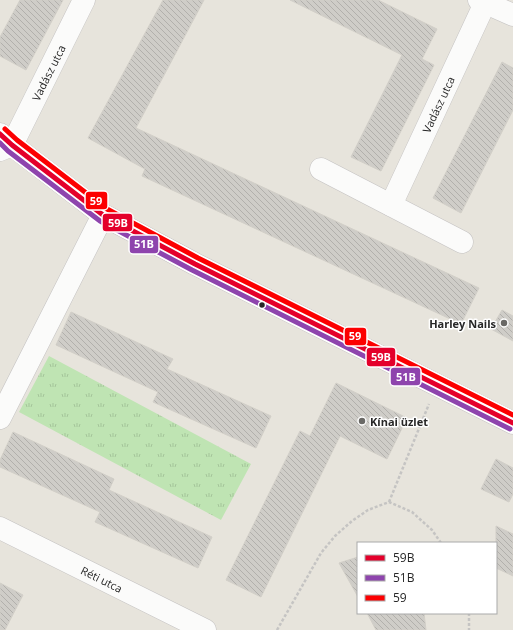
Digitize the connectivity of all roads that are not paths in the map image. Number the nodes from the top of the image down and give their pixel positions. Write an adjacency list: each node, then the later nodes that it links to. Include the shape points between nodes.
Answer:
1 (84, 0): 4 (street, Vadász utca)
2 (482, 1): 3 (street, Vadász utca); 6 (street, Vadász utca)
3 (513, 15)
4 (4, 143): 7 (street)
5 (321, 169): 6 (street)
6 (391, 205): 8 (street)
7 (103, 215): 9 (street); 10 (street, via 195,264)
8 (462, 242)
9 (0, 418)
10 (513, 423)
11 (0, 528): 12 (street, Réti utca)
12 (205, 630)

